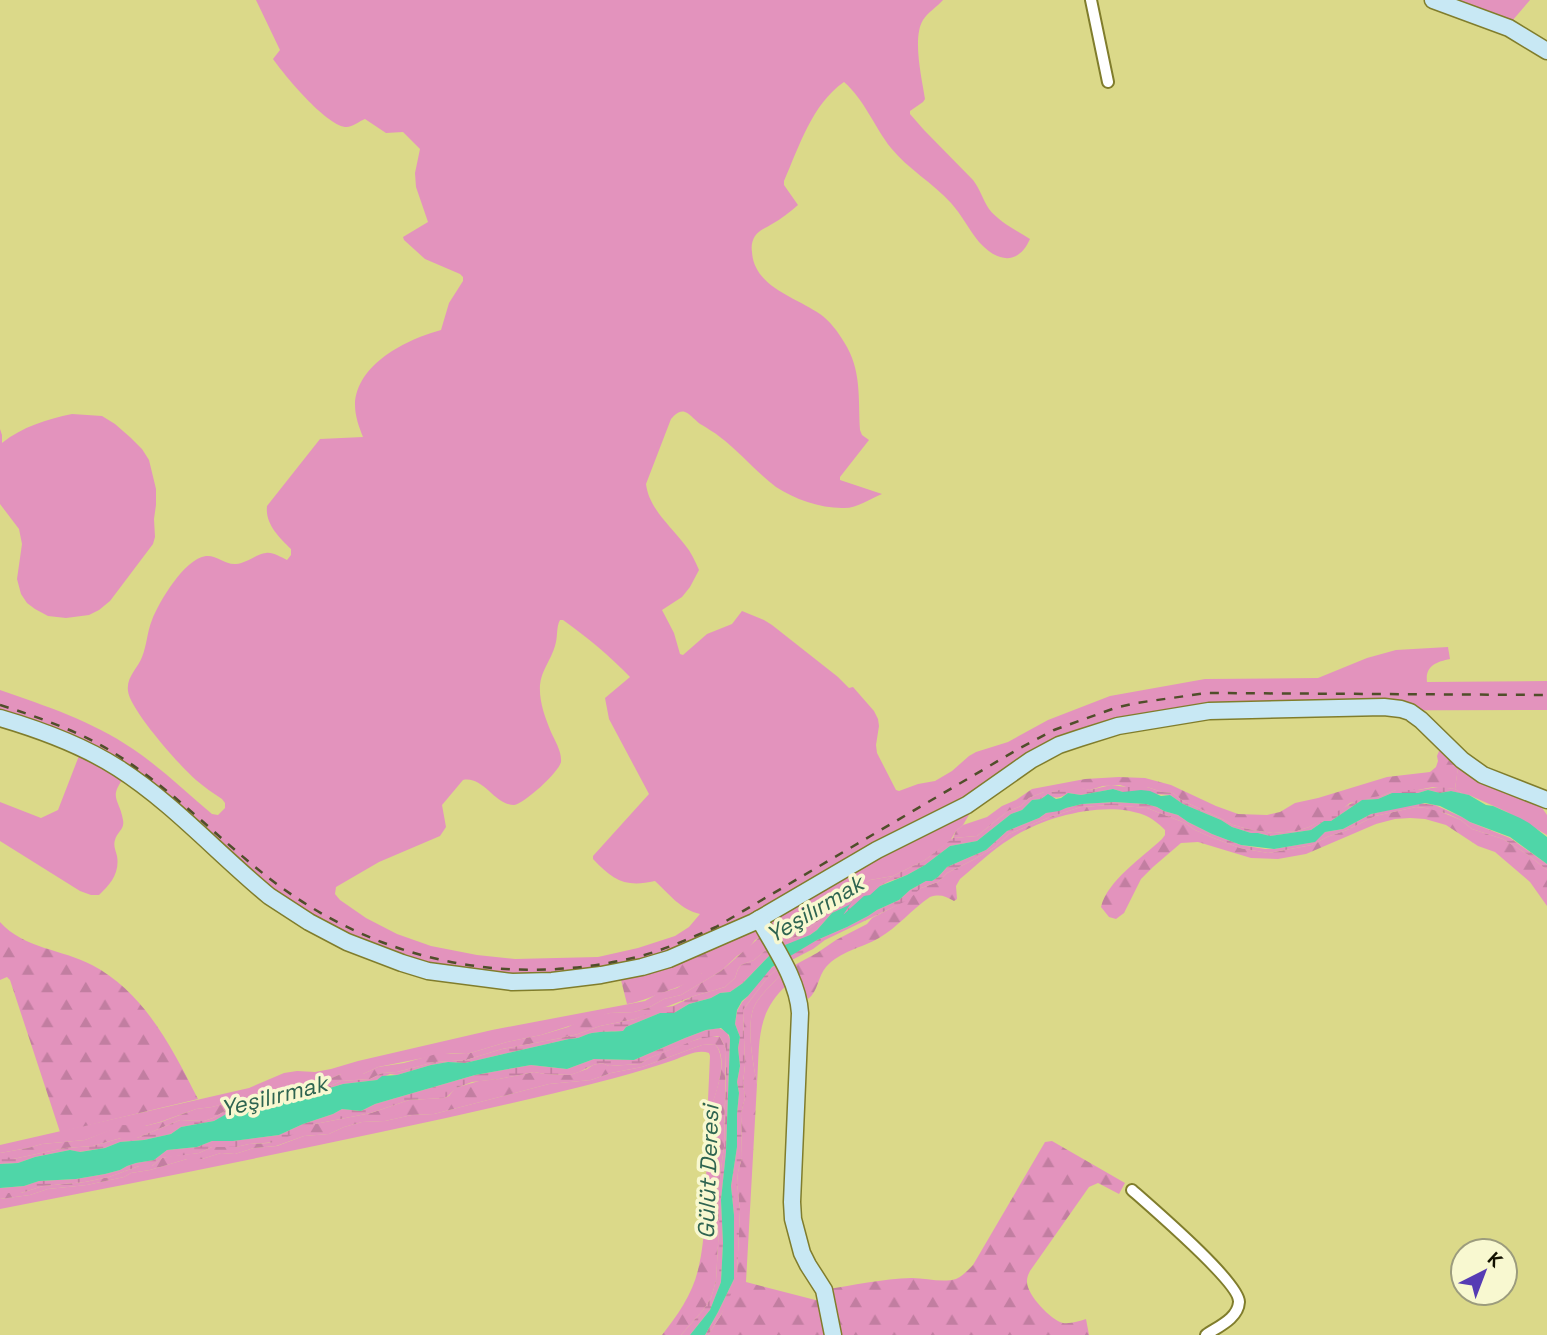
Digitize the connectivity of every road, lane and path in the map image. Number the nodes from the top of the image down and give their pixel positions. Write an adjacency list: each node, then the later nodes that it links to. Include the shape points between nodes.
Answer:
1 (1091, 0): 4 (street)
2 (1433, 0): 3 (street, via 1509,27)
3 (1547, 51)
4 (1108, 82)
5 (0, 718): 7 (street, via 61,738 119,769 269,896 309,922 347,942 428,971 512,982 601,975 669,959)
6 (1547, 800): 7 (street, via 1483,775 1421,720 1401,709 1209,710 1170,716 1118,726 1059,746 959,809 877,849)
7 (762, 924): 9 (street, via 799,1000 793,1219 802,1253 824,1290)
8 (1132, 1190): 10 (street, via 1236,1291 1239,1303 1234,1315)
9 (833, 1335)
10 (1206, 1335)

